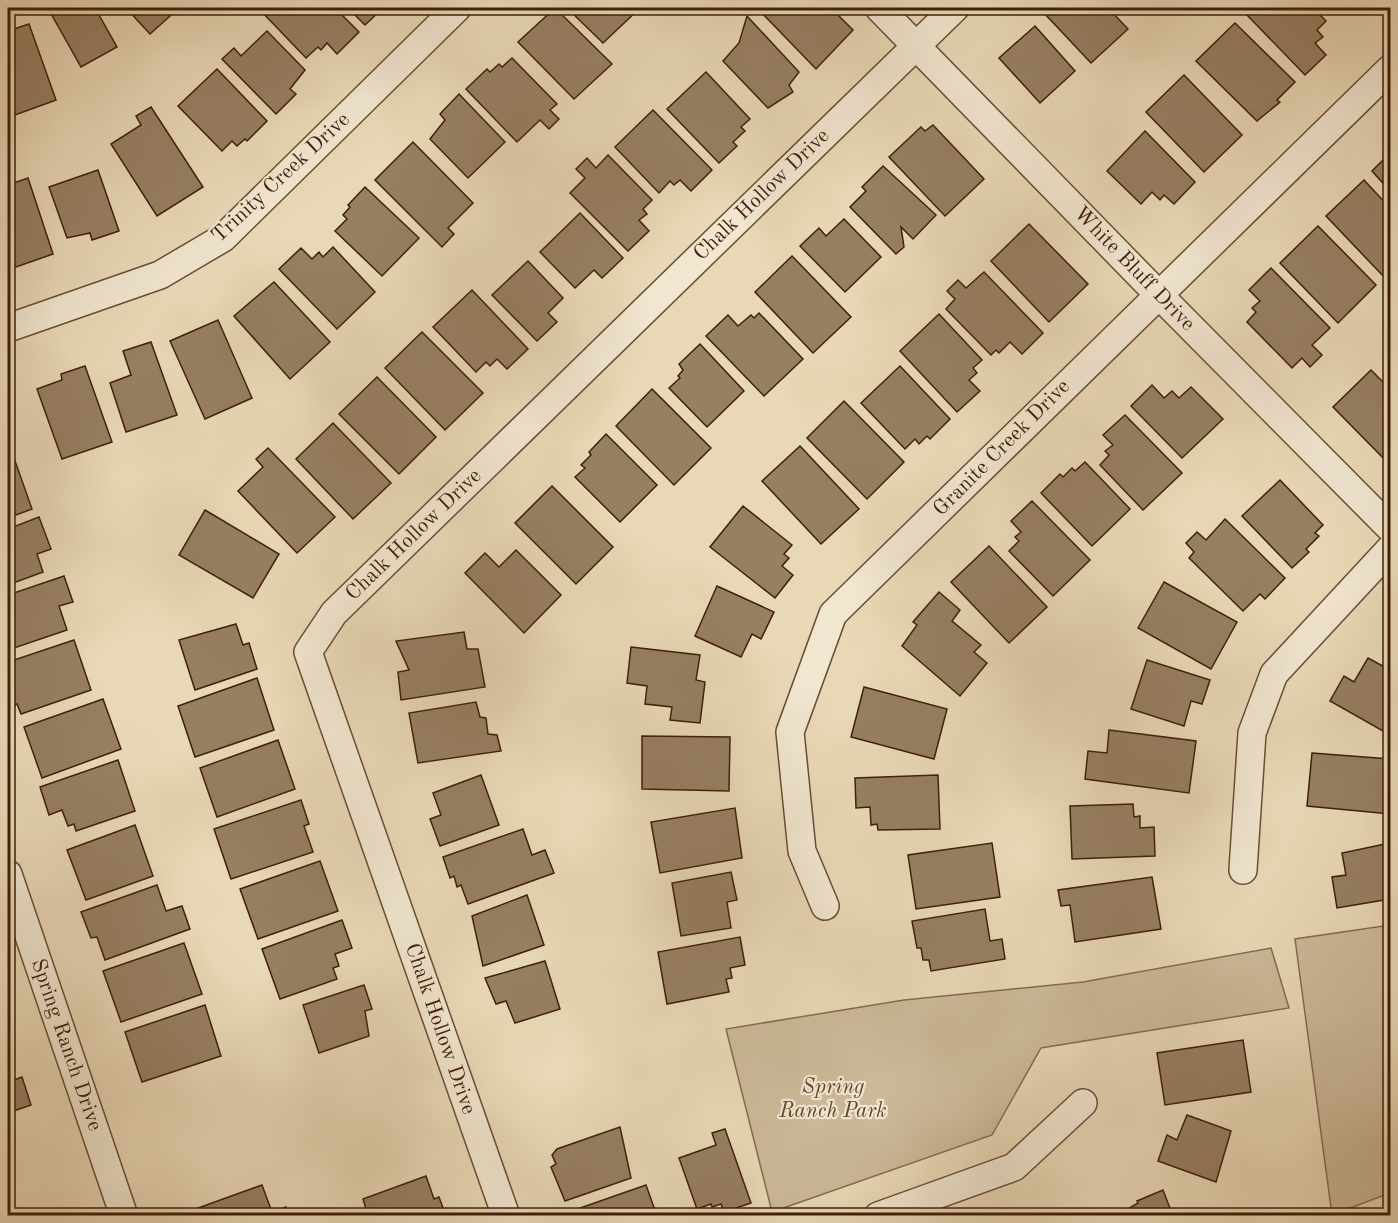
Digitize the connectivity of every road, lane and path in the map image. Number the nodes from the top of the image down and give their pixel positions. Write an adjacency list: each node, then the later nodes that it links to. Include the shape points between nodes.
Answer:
1 (457, 8): 7 (street, Trinity Creek Drive, via 223,238 160,275)
2 (879, 8): 4 (street, White Bluff Drive)
3 (955, 8): 4 (street, Chalk Hollow Drive)
4 (916, 45): 6 (street, White Bluff Drive); 15 (street, Chalk Hollow Drive, via 334,613 308,652)
5 (1390, 69): 6 (street, Granite Creek Drive)
6 (1158, 294): 8 (street, White Bluff Drive); 12 (street, Granite Creek Drive, via 833,614 790,732 802,851)
7 (8, 328)
8 (1390, 528)
9 (1390, 549): 10 (street, via 1274,674 1252,733)
10 (1243, 870)
11 (8, 874): 14 (street, Spring Ranch Drive)
12 (825, 906)
13 (1083, 1103): 16 (street, via 1014,1167)
14 (124, 1215)
15 (506, 1215)
16 (878, 1215)

